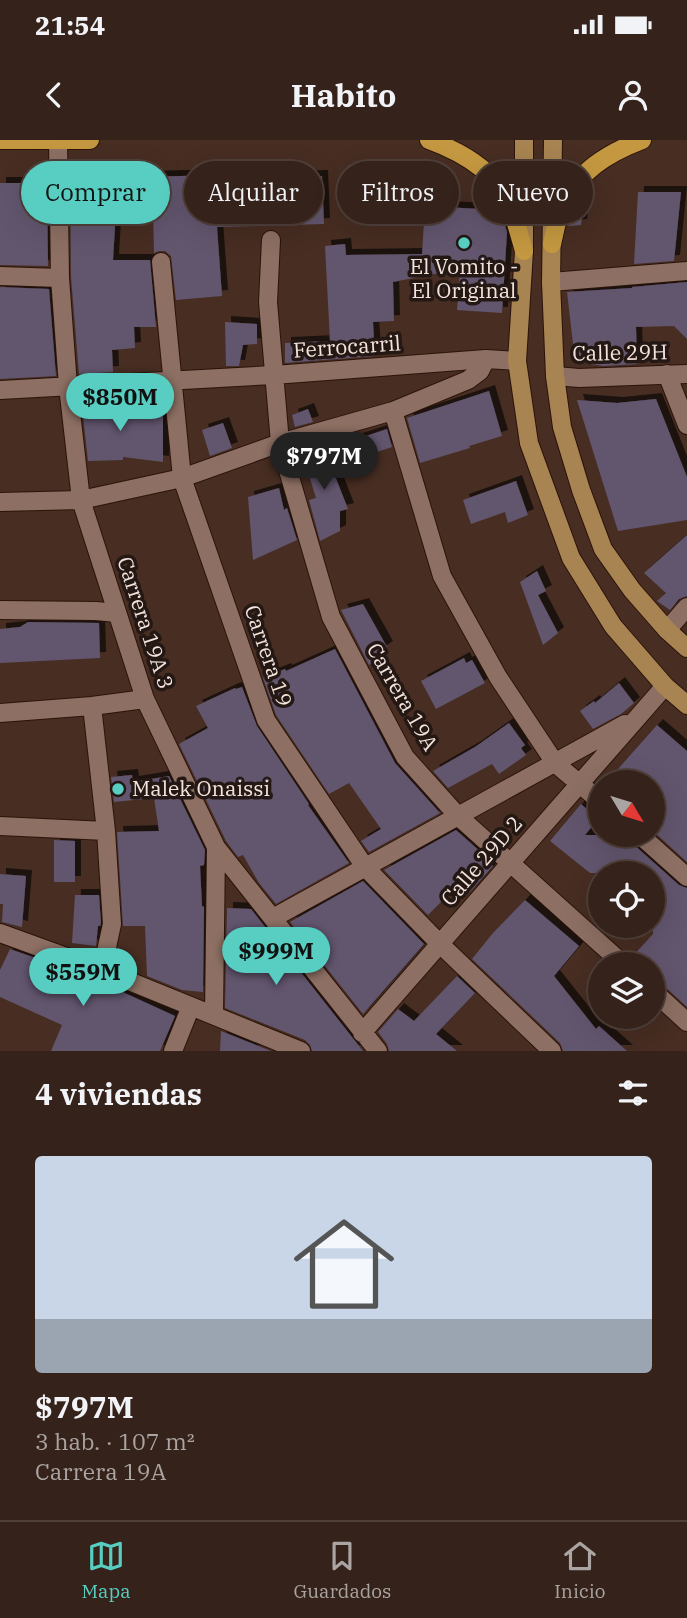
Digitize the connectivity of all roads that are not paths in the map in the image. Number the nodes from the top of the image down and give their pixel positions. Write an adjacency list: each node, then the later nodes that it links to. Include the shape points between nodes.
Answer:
1 (0, 140): 2 (main road)
2 (58, 140): 3 (main road); 14 (street, Carrera 19A 3)
3 (90, 140)
4 (429, 140): 10 (main road, via 453,149 497,183 511,206)
5 (524, 140): 10 (main road)
6 (553, 140): 9 (main road)
7 (642, 140): 9 (main road, via 596,163 574,184 561,208)
8 (271, 240): 20 (street, Ferrocarril, via 268,302)
9 (552, 244): 15 (main road)
10 (524, 251): 17 (main road)
11 (160, 262): 22 (street, Carrera 19)
12 (687, 271): 15 (street)
13 (0, 276): 14 (street)
14 (60, 278): 23 (street, Carrera 19A 3)
15 (551, 282): 21 (main road)
16 (486, 359): 17 (street, Ferrocarril); 20 (street, Ferrocarril); 25 (street, via 468,380)
17 (517, 361): 36 (main road, via 529,443 571,558 613,626)
18 (667, 374): 19 (street, Calle 29H); 21 (street, Calle 29H); 26 (street)
19 (687, 374)
20 (274, 375): 22 (street); 27 (street, Carrera 19A)
21 (555, 376): 34 (main road, via 562,427 603,549)
22 (173, 379): 23 (street); 28 (street, Carrera 19)
23 (68, 386): 24 (street); 29 (street, Carrera 19A 3)
24 (0, 390)
25 (393, 411): 27 (street); 42 (street, via 442,576 498,677)
26 (687, 425)
27 (280, 443): 28 (street); 45 (street, Carrera 19A, via 331,617 405,757)
28 (183, 478): 29 (street); 51 (street, Carrera 19, via 266,720)
29 (81, 500): 30 (street); 33 (street, Carrera 19A 3)
30 (0, 502)
31 (687, 607): 34 (street)
32 (0, 610): 33 (street)
33 (117, 613): 37 (street, Carrera 19A 3)
34 (667, 630): 35 (main road)
35 (687, 648)
36 (664, 686): 38 (main road); 41 (street, Calle 29D 2)
37 (145, 699): 39 (street); 48 (street, Carrera 19A 3)
38 (687, 705)
39 (92, 706): 40 (street); 47 (street)
40 (0, 713)
41 (636, 718): 42 (street, Calle 29D 2); 43 (street, Calle 29D 2)
42 (555, 763): 43 (street); 45 (street, Calle 29D 2)
43 (580, 783): 44 (street); 50 (street, Calle 29D 2)
44 (588, 790)
45 (458, 816): 50 (street, Carrera 19A); 51 (street, Calle 29D 2)
46 (0, 826): 47 (street)
47 (106, 831): 57 (street, via 112,924)
48 (216, 847): 53 (street, Carrera 19A 3); 60 (street)
49 (653, 847): 52 (street)
50 (511, 862): 55 (street, Calle 29D 2); 56 (street, Carrera 19A)
51 (365, 867): 53 (street, Calle 29D 2); 55 (street, Carrera 19)
52 (687, 877)
53 (272, 918): 62 (street, Carrera 19A 3)
54 (0, 933): 57 (street)
55 (440, 944): 62 (street, Calle 29D 2); 66 (street, Carrera 19)
56 (610, 952)
57 (102, 970): 59 (street)
58 (665, 1002): 61 (street)
59 (191, 1006): 60 (street); 63 (street)
60 (214, 1015): 64 (street)
61 (687, 1022)
62 (362, 1033): 65 (street, Carrera 19A 3)
63 (173, 1051)
64 (301, 1051)
65 (378, 1051)
66 (552, 1051)

